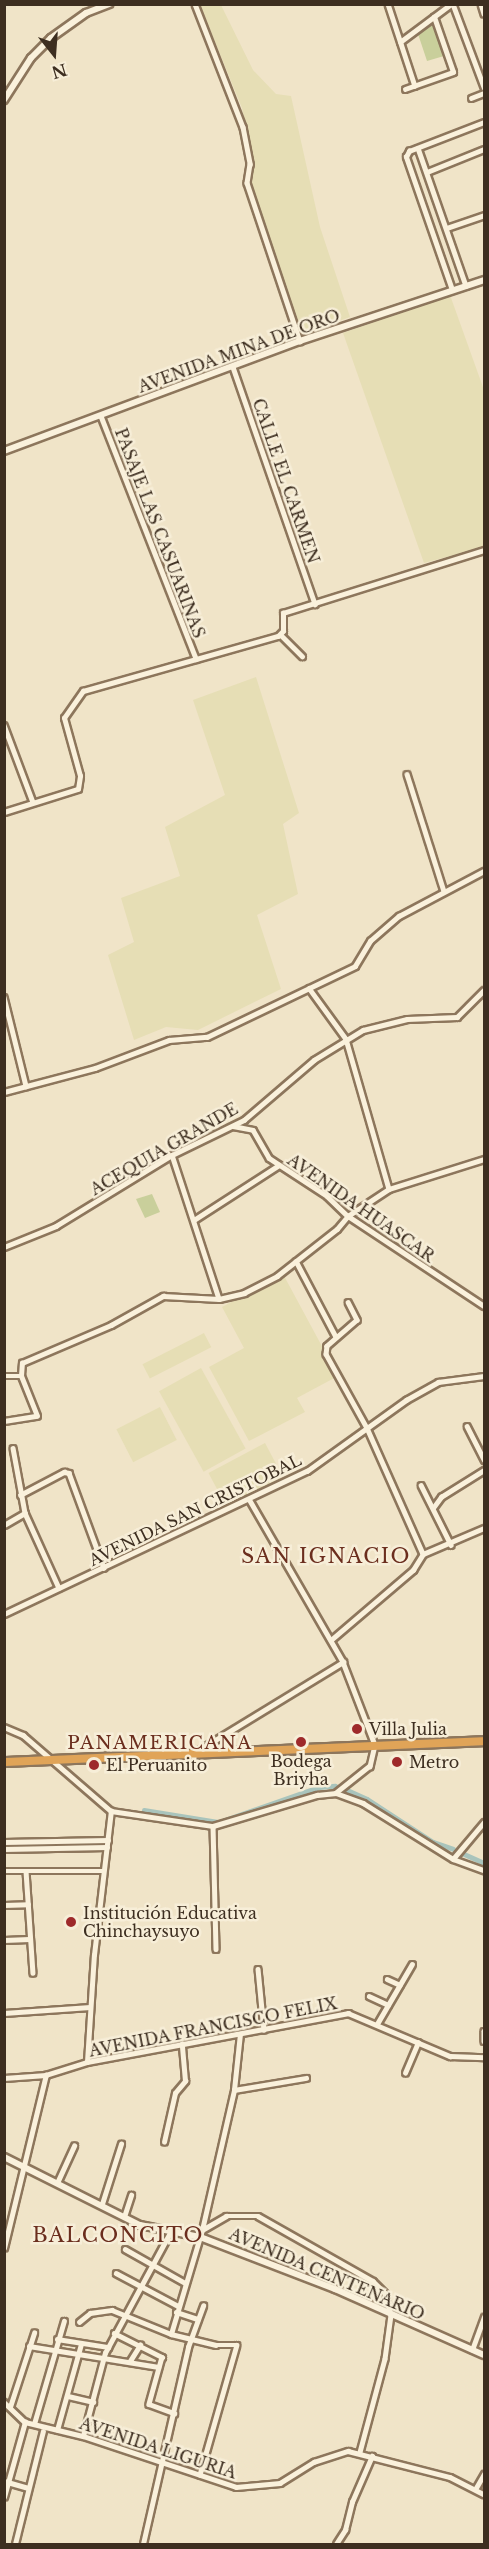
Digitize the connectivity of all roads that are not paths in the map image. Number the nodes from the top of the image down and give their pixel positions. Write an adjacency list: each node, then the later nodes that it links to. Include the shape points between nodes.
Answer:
1 (109, 4): 14 (street, via 86,13 51,38 31,58)
2 (195, 4): 24 (street, via 243,127 250,164 247,183)
3 (388, 4): 8 (street)
4 (452, 4): 7 (street); 10 (street)
5 (481, 4): 6 (street)
6 (484, 14)
7 (434, 17): 8 (street); 9 (street, via 453,72)
8 (400, 42): 9 (street)
9 (415, 86): 11 (street)
10 (484, 87)
11 (405, 90)
12 (484, 93): 13 (street)
13 (471, 98)
14 (4, 100)
15 (484, 122): 16 (street)
16 (418, 148): 18 (street); 23 (street, via 405,159)
17 (484, 149): 18 (street)
18 (427, 172): 20 (street)
19 (484, 215): 20 (street)
20 (447, 228): 22 (street)
21 (484, 280): 22 (street, AVENIDA MINA DE ORO)
22 (466, 286): 23 (street, AVENIDA MINA DE ORO)
23 (452, 290): 24 (street, AVENIDA MINA DE ORO)
24 (300, 341): 25 (street, AVENIDA MINA DE ORO)
25 (234, 367): 26 (street, AVENIDA MINA DE ORO); 29 (street, CALLE EL CARMEN)
26 (101, 416): 27 (street, AVENIDA MINA DE ORO); 32 (street, PASAJE LAS CASUARINAS)
27 (4, 450)
28 (484, 550): 29 (street)
29 (315, 604): 30 (street, via 282,614)
30 (282, 634): 31 (street); 32 (street)
31 (302, 656)
32 (196, 659): 35 (street, via 83,691 64,718 80,785 75,792)
33 (4, 725): 35 (street)
34 (407, 774): 38 (street)
35 (33, 802): 36 (street)
36 (4, 812)
37 (484, 871): 38 (street)
38 (444, 891): 39 (street, via 399,916 370,941 355,966)
39 (309, 988): 42 (street); 43 (street, via 207,1037 169,1040 95,1068)
40 (484, 990): 42 (street, ACEQUIA GRANDE, via 457,1017 407,1019 374,1026)
41 (4, 997): 43 (street)
42 (346, 1039): 45 (street, ACEQUIA GRANDE); 49 (street)
43 (26, 1086): 44 (street)
44 (4, 1092)
45 (233, 1126): 46 (street, ACEQUIA GRANDE); 48 (street, AVENIDA HUASCAR, via 258,1134 269,1158)
46 (172, 1155): 51 (street); 52 (street, ACEQUIA GRANDE, via 56,1226)
47 (484, 1159): 49 (street)
48 (279, 1165): 50 (street, AVENIDA HUASCAR, via 327,1196); 51 (street)
49 (389, 1189): 50 (street)
50 (348, 1216): 53 (street); 56 (street, AVENIDA HUASCAR)
51 (194, 1220): 54 (street)
52 (4, 1247)
53 (296, 1261): 54 (street, via 244,1293); 57 (street)
54 (219, 1299): 59 (street, via 163,1296 111,1325 20,1366)
55 (348, 1302): 57 (street, via 357,1320)
56 (484, 1306)
57 (336, 1337): 63 (street, via 327,1346 327,1354)
58 (4, 1376): 59 (street)
59 (21, 1376): 61 (street, via 37,1414 33,1419)
60 (484, 1376): 63 (street, AVENIDA SAN CRISTOBAL, via 438,1382)
61 (4, 1420)
62 (467, 1426): 65 (street)
63 (367, 1428): 69 (street, AVENIDA SAN CRISTOBAL, via 307,1471); 75 (street)
64 (13, 1448): 68 (street)
65 (484, 1460)
66 (484, 1470): 70 (street, via 441,1497)
67 (421, 1485): 70 (street)
68 (20, 1495): 71 (street); 76 (street, via 69,1473)
69 (249, 1499): 76 (street, AVENIDA SAN CRISTOBAL); 79 (street)
70 (434, 1508): 74 (street)
71 (25, 1513): 72 (street); 77 (street)
72 (4, 1525)
73 (484, 1528): 74 (street)
74 (451, 1545): 75 (street)
75 (423, 1554): 79 (street, via 413,1570)
76 (104, 1568): 77 (street, AVENIDA SAN CRISTOBAL)
77 (59, 1588): 78 (street, AVENIDA SAN CRISTOBAL)
78 (4, 1614)
79 (331, 1640): 80 (street)
80 (343, 1662): 83 (street); 84 (street)
81 (4, 1727): 85 (street, via 23,1735)
82 (483, 1740): 83 (highway)
83 (375, 1745): 84 (highway); 87 (street, via 370,1766)
84 (193, 1753): 85 (highway)
85 (49, 1760): 86 (highway); 88 (street)
86 (4, 1762)
87 (336, 1793): 90 (street); 95 (street, via 363,1803)
88 (111, 1811): 90 (street); 91 (street)
89 (484, 1823): 95 (street)
90 (213, 1826): 104 (street)
91 (108, 1840): 92 (street); 93 (street)
92 (4, 1842)
93 (107, 1847): 94 (street); 99 (street)
94 (4, 1849)
95 (453, 1859): 96 (street)
96 (484, 1870)
97 (4, 1871): 98 (street)
98 (26, 1871): 99 (street); 100 (street)
99 (104, 1871): 112 (street)
100 (28, 1904): 101 (street); 102 (street)
101 (4, 1905)
102 (30, 1939): 103 (street); 107 (street)
103 (4, 1940)
104 (216, 1949)
105 (412, 1964): 109 (street)
106 (258, 1970): 115 (street)
107 (33, 1972)
108 (387, 1978): 109 (street)
109 (400, 1985): 111 (street)
110 (369, 1996): 111 (street)
111 (388, 2005): 114 (street)
112 (90, 2007): 113 (street); 122 (street)
113 (4, 2013)
114 (377, 2024): 115 (street, AVENIDA FRANCISCO FELIX, via 351,2013); 119 (street, AVENIDA FRANCISCO FELIX)
115 (264, 2030): 117 (street, AVENIDA FRANCISCO FELIX)
116 (484, 2031): 118 (street)
117 (240, 2034): 120 (street, AVENIDA FRANCISCO FELIX); 127 (street)
118 (484, 2041)
119 (418, 2043): 121 (street, AVENIDA FRANCISCO FELIX, via 456,2058); 123 (street)
120 (182, 2044): 122 (street, AVENIDA FRANCISCO FELIX); 128 (street, via 185,2081 175,2092)
121 (484, 2057)
122 (87, 2062): 124 (street, AVENIDA FRANCISCO FELIX)
123 (405, 2073)
124 (46, 2075): 125 (street, AVENIDA FRANCISCO FELIX); 132 (street)
125 (4, 2078)
126 (306, 2078): 127 (street)
127 (234, 2090): 138 (street)
128 (164, 2142)
129 (121, 2144): 135 (street)
130 (74, 2146): 133 (street)
131 (4, 2157): 132 (street, AVENIDA CENTENARIO)
132 (26, 2168): 133 (street, AVENIDA CENTENARIO); 139 (street)
133 (57, 2184): 135 (street, AVENIDA CENTENARIO)
134 (131, 2195): 136 (street)
135 (102, 2204): 136 (street, AVENIDA CENTENARIO)
136 (124, 2217): 137 (street, AVENIDA CENTENARIO)
137 (170, 2233): 138 (street, AVENIDA CENTENARIO); 141 (street)
138 (201, 2233): 143 (street); 149 (street, AVENIDA CENTENARIO); 149 (street, via 226,2216 258,2216 374,2281 385,2293)
139 (4, 2248)
140 (125, 2249): 141 (street)
141 (152, 2268): 143 (street); 144 (street)
142 (116, 2273): 144 (street)
143 (185, 2283): 145 (street)
144 (141, 2288): 145 (street); 148 (street)
145 (178, 2306): 147 (street)
146 (203, 2306): 151 (street)
147 (176, 2312): 151 (street); 156 (street)
148 (127, 2313): 153 (street, via 102,2310); 155 (street); 156 (street)
149 (391, 2315): 163 (street, AVENIDA CENTENARIO); 180 (street, via 385,2359)
150 (484, 2317): 163 (street)
151 (198, 2319): 157 (street)
152 (64, 2321): 158 (street)
153 (79, 2322)
154 (34, 2333): 161 (street)
155 (114, 2333): 160 (street); 162 (street)
156 (171, 2334): 157 (street)
157 (191, 2337): 174 (street); 184 (street, via 216,2345 235,2343 237,2351)
158 (57, 2338): 159 (street); 164 (street)
159 (81, 2344): 162 (street); 166 (street)
160 (140, 2345): 168 (street); 169 (street, via 162,2357)
161 (29, 2346): 164 (street); 173 (street)
162 (108, 2347): 167 (street)
163 (472, 2350): 165 (street, AVENIDA CENTENARIO)
164 (52, 2352): 166 (street); 176 (street)
165 (484, 2355)
166 (76, 2356): 167 (street); 170 (street)
167 (103, 2358): 168 (street); 172 (street)
168 (130, 2361): 169 (street)
169 (158, 2367): 174 (street, via 149,2405)
170 (68, 2396): 172 (street); 177 (street)
171 (4, 2402): 173 (street)
172 (93, 2403): 179 (street)
173 (10, 2406): 175 (street)
174 (174, 2413): 182 (street)
175 (25, 2422): 176 (street, AVENIDA LIGURIA); 185 (street)
176 (34, 2424): 177 (street, AVENIDA LIGURIA)
177 (57, 2430): 179 (street, AVENIDA LIGURIA)
178 (43, 2432): 186 (street)
179 (83, 2436): 182 (street, AVENIDA LIGURIA)
180 (360, 2452): 181 (street, AVENIDA LIGURIA); 184 (street, AVENIDA LIGURIA, via 348,2451 314,2462 274,2484 236,2487)
181 (372, 2456): 187 (street, AVENIDA LIGURIA); 192 (street, via 352,2502 345,2530)
182 (160, 2462): 184 (street, AVENIDA LIGURIA); 191 (street)
183 (484, 2474): 187 (street)
184 (200, 2475)
185 (7, 2482): 186 (street); 189 (street)
186 (28, 2488): 190 (street)
187 (476, 2488): 188 (street, AVENIDA LIGURIA)
188 (484, 2494)
189 (4, 2497)
190 (15, 2544)
191 (143, 2544)
192 (336, 2544)

